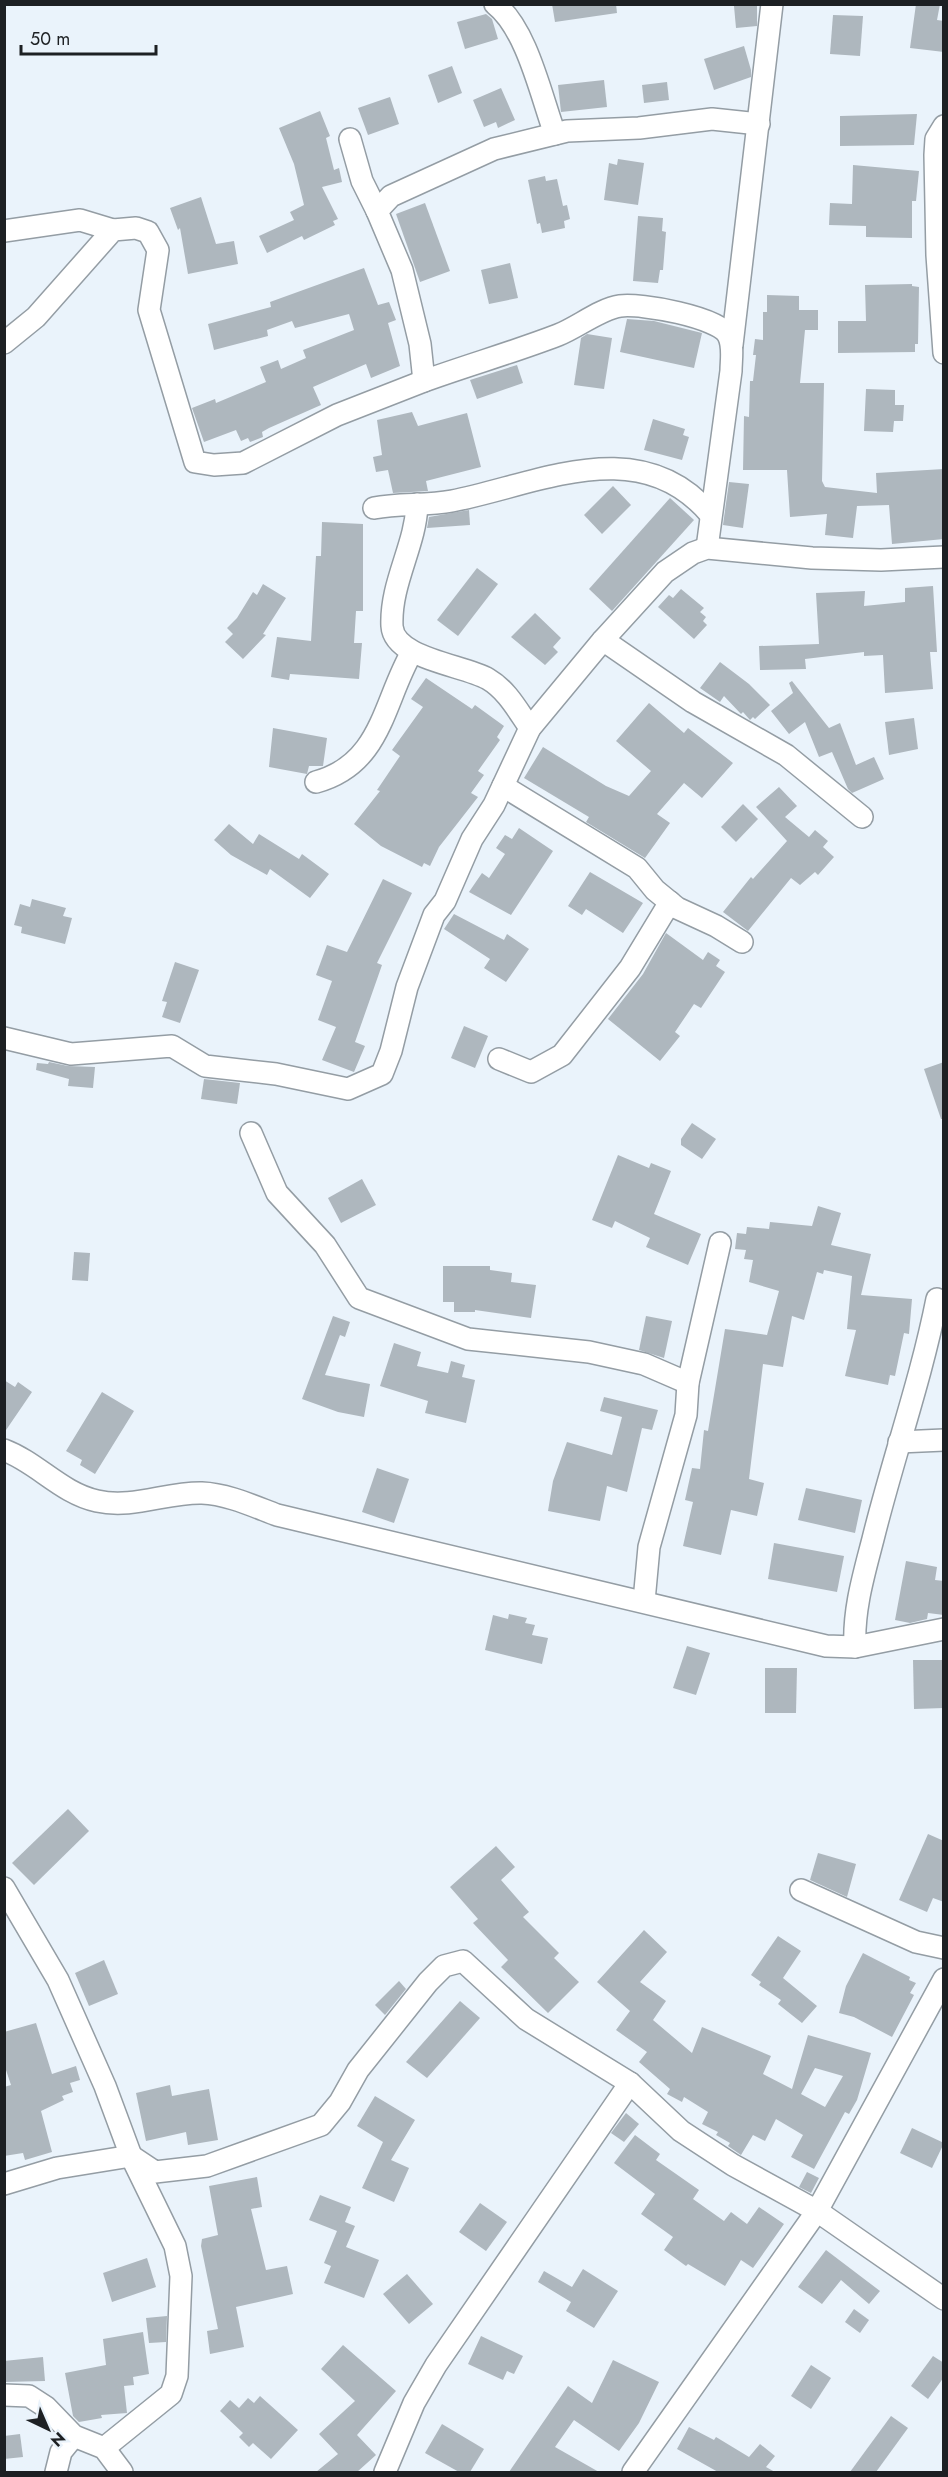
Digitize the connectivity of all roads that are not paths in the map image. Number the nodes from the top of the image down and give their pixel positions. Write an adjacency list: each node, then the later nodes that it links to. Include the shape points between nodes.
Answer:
1 (495, 4): 5 (street, via 525,45)
2 (772, 4): 3 (street)
3 (759, 124): 5 (street, via 712,119); 11 (street)
4 (944, 126): 12 (street, via 936,140 935,155)
5 (555, 134): 7 (street, via 494,149 392,196)
6 (350, 140): 7 (street, via 362,181)
7 (377, 212): 13 (street, via 402,270 420,344)
8 (113, 230): 9 (street, via 80,220); 10 (street, via 36,317); 13 (street, via 136,228 148,232 158,250 149,310 195,462 243,463 337,415)
9 (4, 231)
10 (4, 344)
11 (732, 345): 13 (street, via 727,333 716,325 645,306 619,306 558,335); 16 (street)
12 (944, 353)
13 (424, 381)
14 (417, 504): 15 (street); 16 (street, via 450,501 590,468 656,475 695,496); 20 (street, via 417,522 399,576 392,617 397,639)
15 (374, 508)
16 (710, 514): 17 (street)
17 (707, 548): 18 (street, via 881,560); 19 (street, via 665,572)
18 (944, 557)
19 (603, 640): 21 (street); 24 (street, via 693,702 786,755)
20 (412, 652): 21 (street, via 488,679 507,696); 22 (street, via 399,674 375,740 348,766)
21 (530, 728): 23 (street)
22 (316, 782)
23 (503, 786): 25 (street, via 637,868); 27 (street, via 472,839 445,901 434,915 382,1074 366,1083 348,1089 276,1074 205,1066 172,1046 71,1054)
24 (862, 817)
25 (670, 902): 26 (street); 28 (street, via 630,968 562,1055 531,1072)
26 (742, 942)
27 (4, 1038)
28 (499, 1059)
29 (251, 1133): 32 (street, via 277,1193 326,1245 359,1298 468,1339 589,1352 644,1364)
30 (720, 1243): 32 (street)
31 (937, 1299): 34 (street)
32 (688, 1383): 36 (street, via 686,1415 649,1547)
33 (944, 1440): 34 (street)
34 (899, 1442): 38 (street, via 861,1586 854,1626)
35 (4, 1450): 36 (street, via 72,1492 93,1500 120,1503 200,1493 216,1495 276,1515)
36 (644, 1601): 38 (street, via 826,1646)
37 (944, 1629): 38 (street)
38 (855, 1647)
39 (4, 1888): 44 (street, via 58,1980)
40 (801, 1890): 41 (street, via 916,1942)
41 (944, 1948)
42 (944, 1979): 46 (street)
43 (630, 2083): 44 (street, via 526,2019 463,1961 454,1962 428,1982 358,2070 321,2125 207,2166 167,2173 155,2172); 46 (street, via 681,2131); 53 (street, via 436,2366 409,2413)
44 (131, 2156): 45 (street, via 57,2168); 50 (street, via 175,2246 180,2276 177,2376 171,2394)
45 (4, 2184)
46 (817, 2211): 47 (street); 54 (street)
47 (944, 2299)
48 (4, 2395): 49 (street, via 29,2396 46,2407)
49 (74, 2436): 50 (street); 51 (street, via 61,2452)
50 (104, 2448): 52 (street)
51 (56, 2472)
52 (122, 2472)
53 (385, 2472)
54 (633, 2472)

